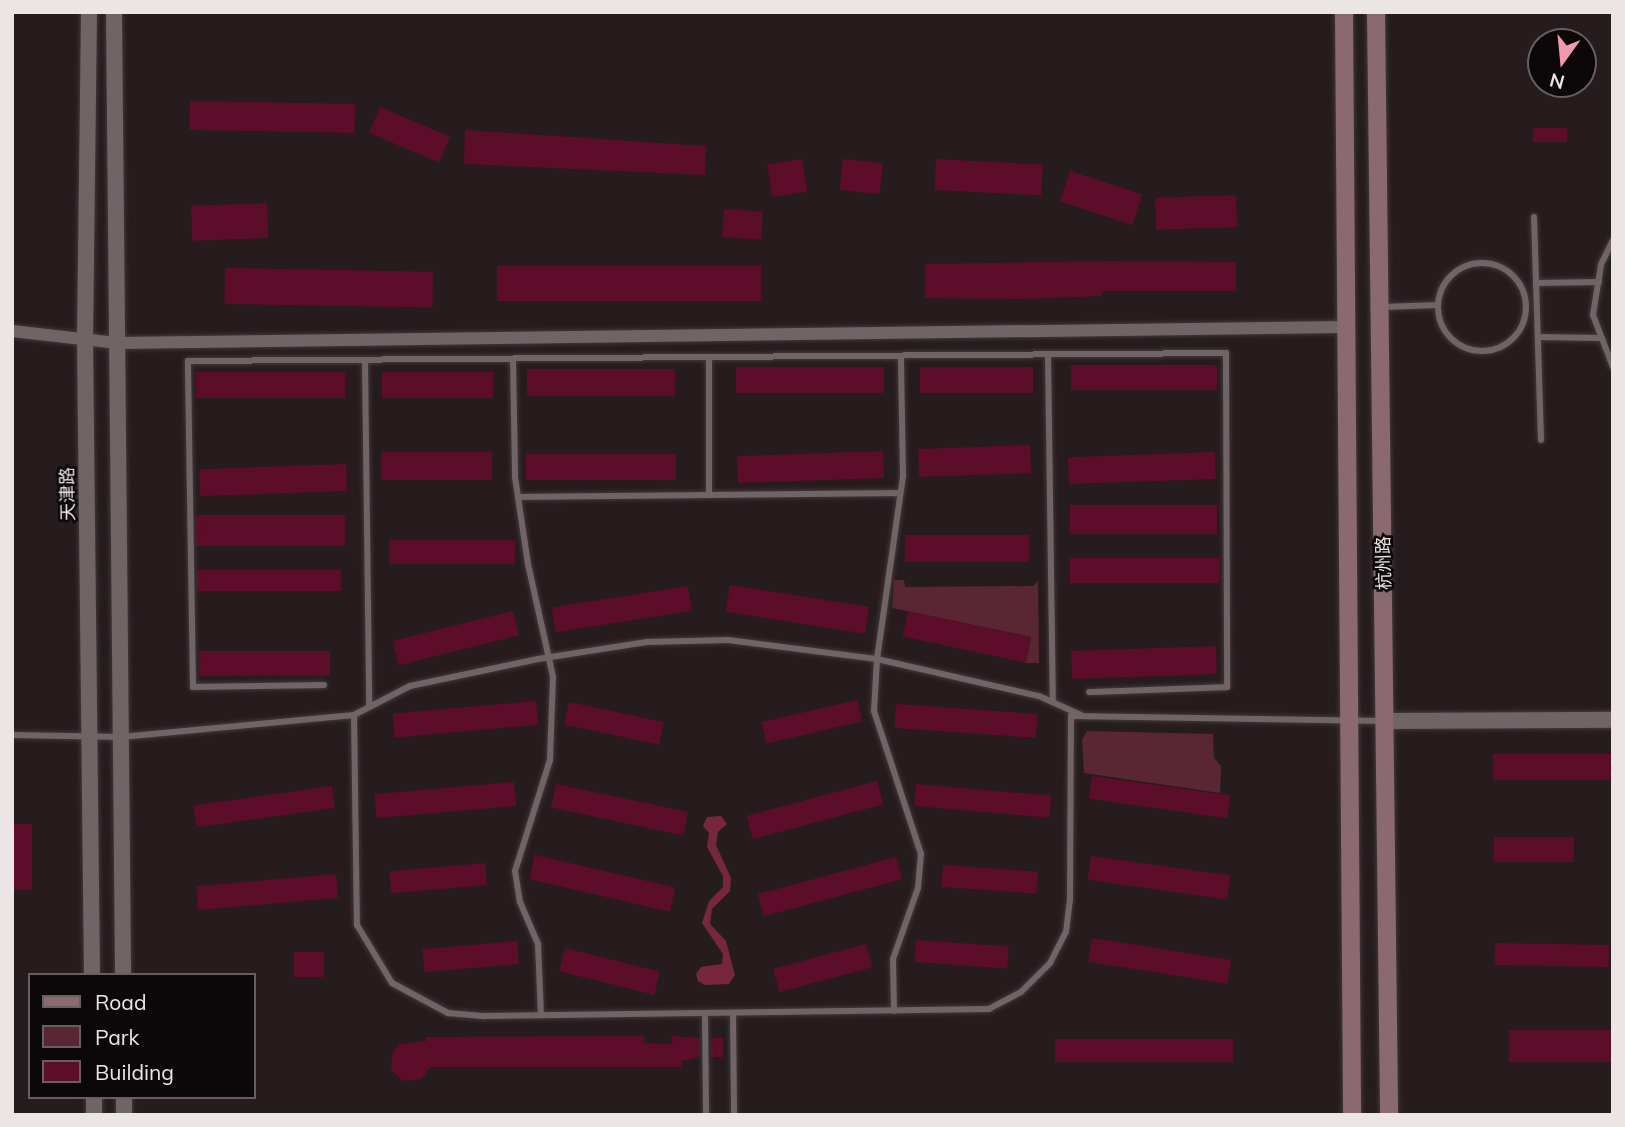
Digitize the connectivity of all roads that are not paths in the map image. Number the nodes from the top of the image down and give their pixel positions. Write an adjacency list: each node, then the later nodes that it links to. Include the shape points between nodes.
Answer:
1 (89, 12): 17 (street, 天津路)
2 (114, 12): 18 (street)
3 (1344, 12): 13 (main road)
4 (1376, 12): 10 (main road, 杭州路)
5 (1534, 217): 8 (lane)
6 (1613, 240): 7 (lane)
7 (1599, 282): 8 (lane); 16 (lane, via 1593,315)
8 (1536, 283): 11 (lane)
9 (1438, 305): 10 (lane); 12 (lane, via 1451,274 1472,264 1495,264 1515,277 1526,297); 12 (lane, via 1438,318 1449,338 1469,351 1492,351 1513,341 1525,321)
10 (1381, 307): 39 (main road, 杭州路)
11 (1537, 308): 12 (lane); 15 (lane)
12 (1526, 309)
13 (1343, 327): 18 (street); 37 (main road)
14 (12, 331): 17 (street)
15 (1538, 337): 16 (lane); 25 (lane)
16 (1600, 338): 24 (lane)
17 (85, 341): 18 (street); 40 (street, 天津路)
18 (118, 343): 42 (street)
19 (1048, 356): 20 (lane); 32 (lane, via 1226,352 1227,687); 33 (lane)
20 (901, 357): 21 (lane); 26 (lane)
21 (709, 358): 22 (lane); 27 (lane)
22 (513, 359): 23 (lane); 28 (lane)
23 (365, 360): 31 (lane, via 188,361 193,687); 34 (lane)
24 (1613, 366)
25 (1541, 440)
26 (900, 493): 27 (lane); 30 (lane)
27 (709, 495): 28 (lane)
28 (518, 497): 29 (lane)
29 (547, 658): 30 (lane, via 647,642 728,640); 34 (lane, via 410,686); 48 (lane, via 552,677 550,760 514,871 520,902 538,944)
30 (877, 659): 33 (lane); 45 (lane, via 874,711 921,854 918,888 893,958)
31 (324, 685)
32 (1088, 692)
33 (1052, 702): 36 (lane)
34 (369, 707): 35 (lane)
35 (354, 715): 42 (lane); 48 (lane, via 357,925 371,955 392,983 448,1013)
36 (1082, 716): 37 (lane); 45 (lane, via 1071,716 1066,932 1049,962 1021,992 989,1009)
37 (1348, 720): 39 (lane); 51 (main road)
38 (1613, 720): 39 (street)
39 (1385, 721): 52 (main road, 杭州路)
40 (89, 734): 41 (lane); 42 (lane); 43 (street, 天津路)
41 (12, 735)
42 (121, 737): 44 (street)
43 (92, 973)
44 (123, 973)
45 (894, 1011): 47 (lane)
46 (705, 1013): 47 (lane); 48 (lane); 49 (lane)
47 (733, 1013): 50 (lane)
48 (541, 1015)
49 (706, 1115)
50 (734, 1115)
51 (1352, 1115)
52 (1389, 1115)

